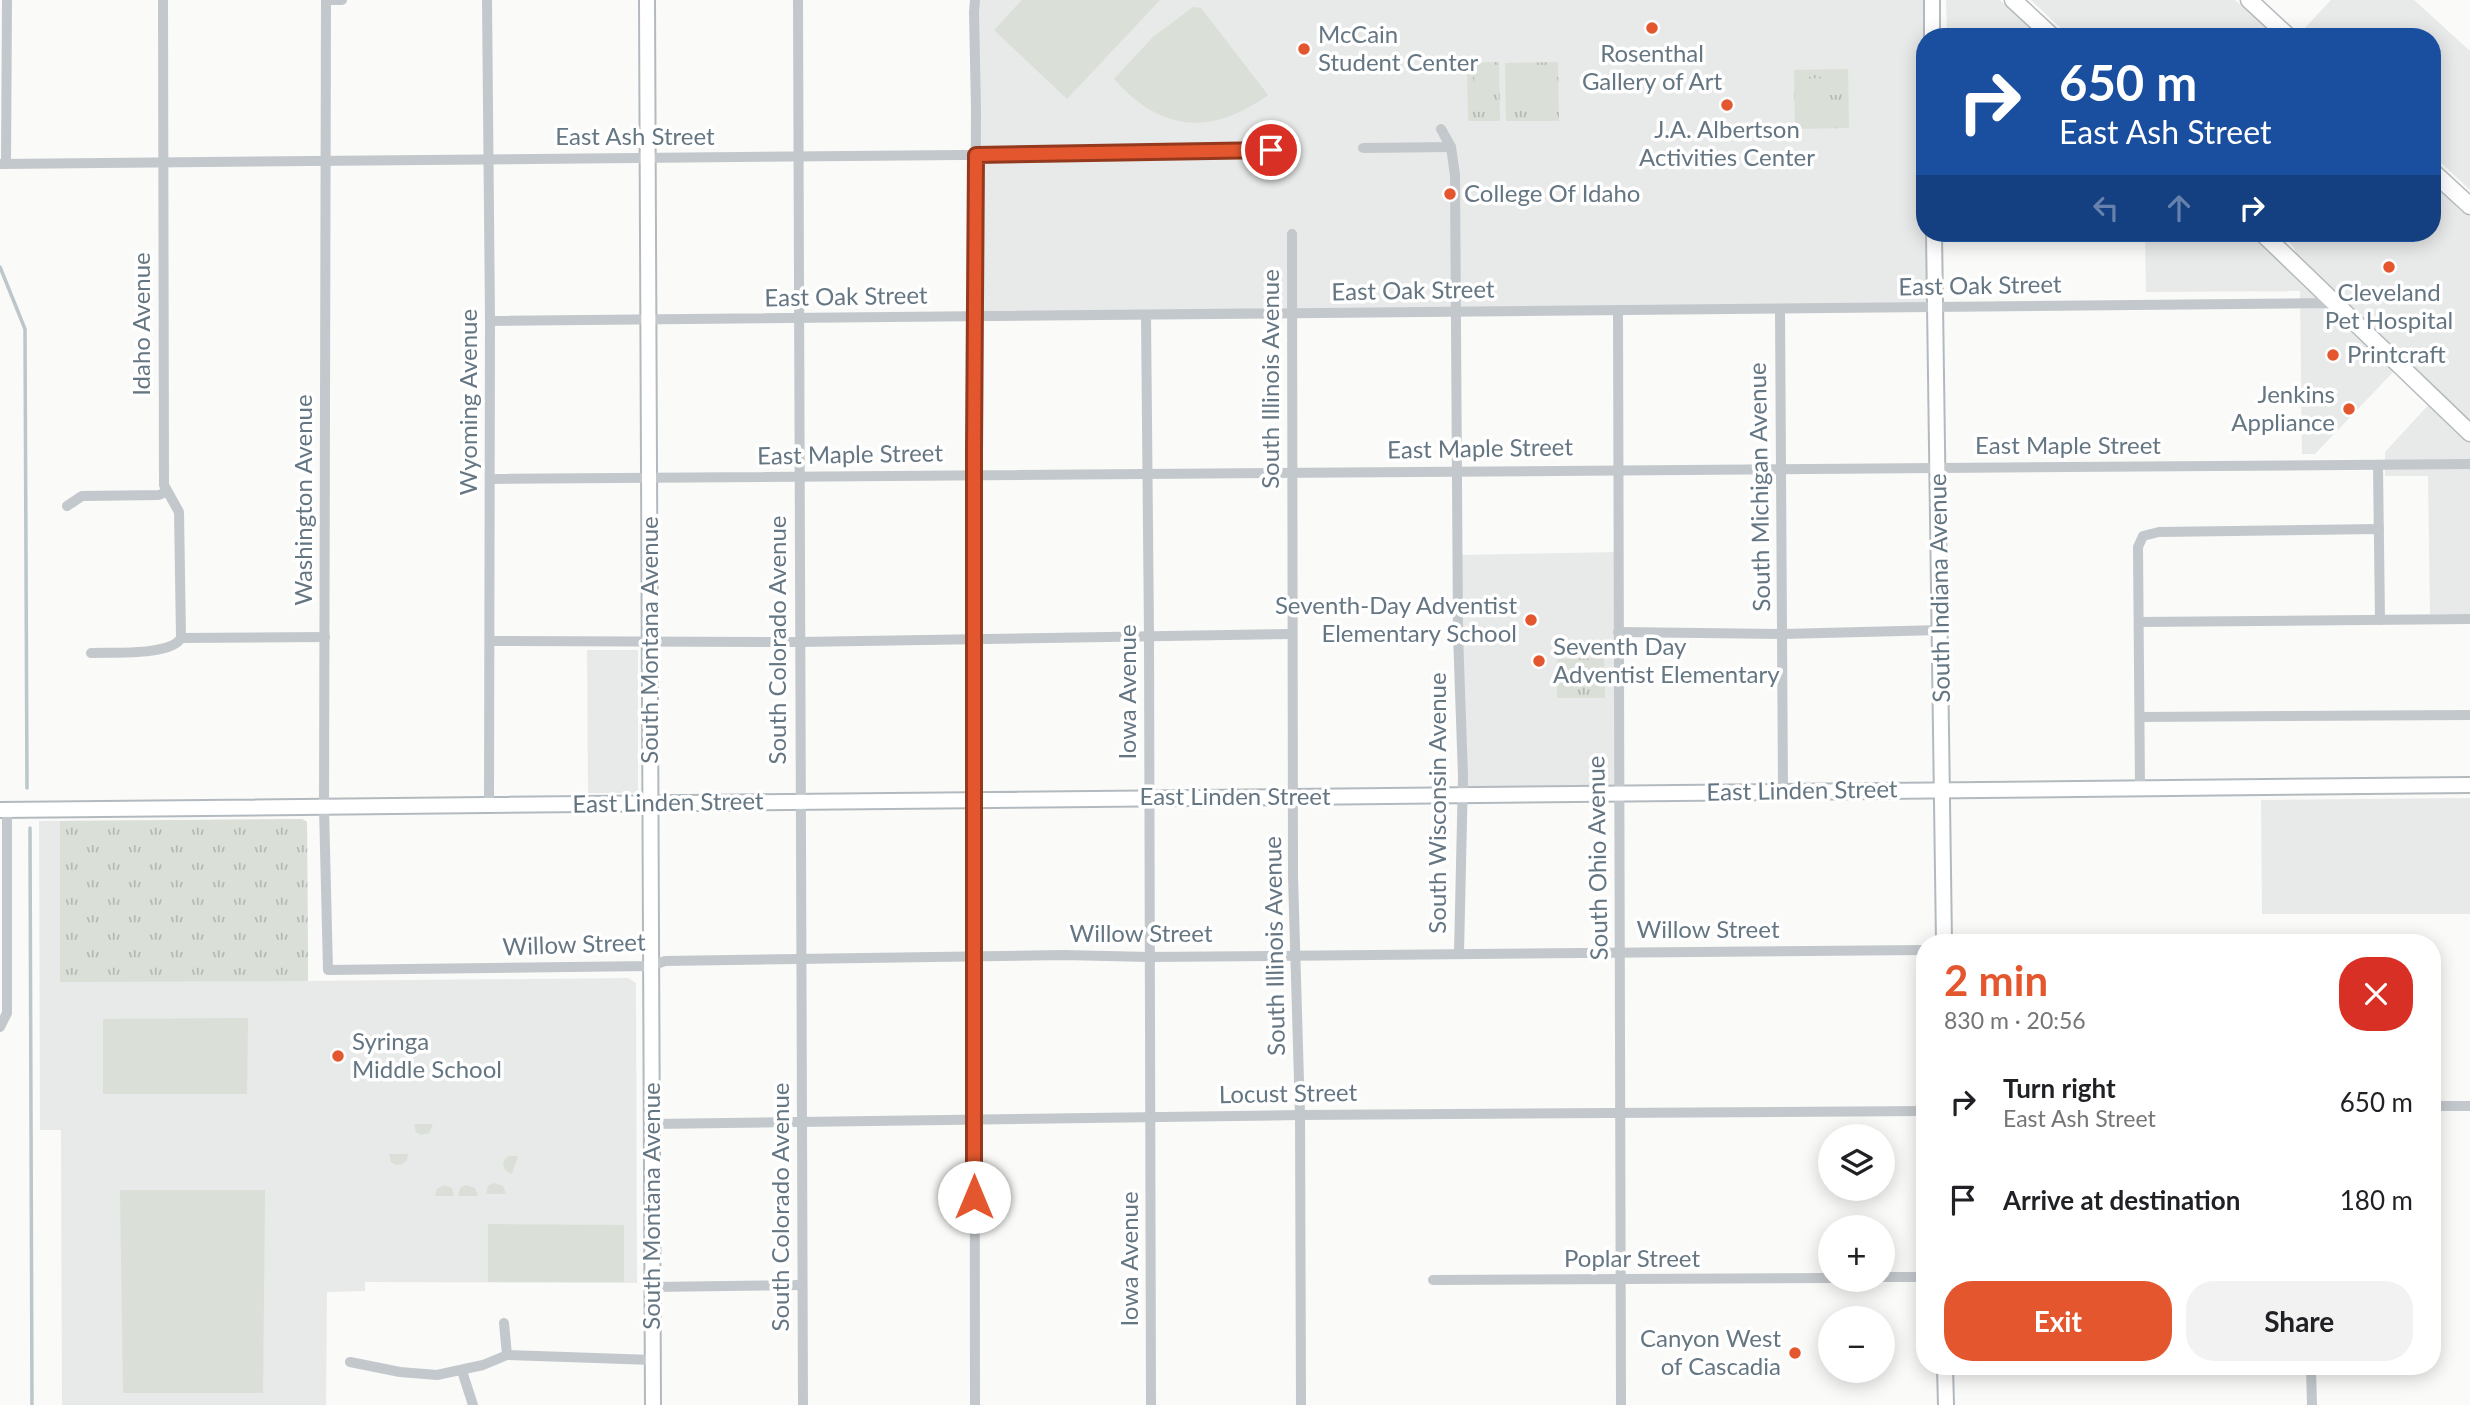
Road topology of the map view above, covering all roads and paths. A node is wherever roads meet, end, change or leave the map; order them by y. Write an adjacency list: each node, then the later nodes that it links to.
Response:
1 (7, 0): 25 (street)
2 (163, 0): 24 (street, Idaho Avenue)
3 (326, 0): 4 (street); 23 (street, Washington Avenue)
4 (342, 0)
5 (488, 0): 22 (street, Wyoming Avenue)
6 (648, 0): 21 (main road, South Montana Avenue)
7 (798, 0): 20 (street, South Colorado Avenue)
8 (975, 0): 19 (street)
9 (1932, 0): 12 (main road)
10 (2014, 0): 13 (main road)
11 (2249, 0): 14 (main road)
12 (1932, 28)
13 (2044, 28)
14 (2279, 28)
15 (1441, 130): 16 (street)
16 (1451, 147): 17 (street); 35 (street, South Wisconsin Avenue)
17 (1363, 148)
18 (1271, 150): 19 (street, East Ash Street)
19 (976, 155): 20 (street, East Ash Street); 38 (street)
20 (799, 156): 21 (street, East Ash Street); 39 (street, South Colorado Avenue)
21 (648, 158): 22 (street, East Ash Street); 40 (main road, South Montana Avenue)
22 (488, 159): 23 (street, East Ash Street); 41 (street, Wyoming Avenue)
23 (327, 160): 24 (street, East Ash Street); 66 (street, Washington Avenue)
24 (163, 163): 25 (street, East Ash Street); 55 (street, Idaho Avenue)
25 (3, 164)
26 (2441, 179): 27 (main road)
27 (2470, 206)
28 (1292, 234): 36 (street, South Illinois Avenue)
29 (1934, 242): 32 (main road, South Indiana Avenue)
30 (2272, 242): 31 (main road)
31 (2336, 303): 32 (street, East Oak Street); 42 (main road)
32 (1935, 307): 33 (street, East Oak Street); 46 (main road, South Indiana Avenue)
33 (1780, 309): 34 (street, East Oak Street); 45 (street, South Michigan Avenue)
34 (1618, 310): 35 (street, East Oak Street); 47 (street, South Ohio Avenue)
35 (1457, 312): 36 (street, East Oak Street); 48 (street, South Wisconsin Avenue)
36 (1292, 313): 37 (street, East Oak Street); 49 (street, South Illinois Avenue)
37 (1146, 315): 38 (street, East Oak Street); 50 (street, Iowa Avenue)
38 (974, 317): 39 (street, East Oak Street); 51 (street)
39 (799, 318): 40 (street, East Oak Street); 52 (street, South Colorado Avenue)
40 (649, 320): 41 (street, East Oak Street); 53 (main road, South Montana Avenue)
41 (490, 321): 54 (street, Wyoming Avenue)
42 (2470, 433)
43 (2470, 464): 44 (street, East Maple Street)
44 (2378, 466): 46 (street, East Maple Street); 57 (street)
45 (1780, 468): 46 (street, East Maple Street); 47 (street, East Maple Street); 64 (street, South Michigan Avenue)
46 (1939, 468): 61 (main road, South Indiana Avenue)
47 (1618, 469): 48 (street, East Maple Street); 62 (street, South Ohio Avenue)
48 (1458, 471): 49 (street, East Maple Street); 80 (street, South Wisconsin Avenue)
49 (1292, 472): 50 (street, East Maple Street); 63 (street, South Illinois Avenue)
50 (1149, 473): 51 (street, East Maple Street); 65 (street, Iowa Avenue)
51 (974, 475): 52 (street, East Maple Street); 67 (street)
52 (799, 476): 53 (street, East Maple Street); 71 (street, South Colorado Avenue)
53 (649, 478): 54 (street, East Maple Street); 70 (main road, South Montana Avenue)
54 (490, 479): 69 (street, Wyoming Avenue)
55 (166, 492): 56 (street); 68 (street, Idaho Avenue)
56 (67, 506)
57 (2379, 529): 59 (street); 60 (street)
58 (2470, 619): 59 (street)
59 (2380, 620): 60 (street)
60 (2139, 622): 74 (street)
61 (1941, 630): 64 (street); 77 (main road, South Indiana Avenue)
62 (1618, 632): 64 (street); 79 (street, South Ohio Avenue)
63 (1292, 634): 65 (street); 81 (street, South Illinois Avenue)
64 (1783, 634): 78 (street, South Michigan Avenue)
65 (1149, 635): 67 (street); 82 (street, Iowa Avenue)
66 (324, 637): 68 (street); 87 (street, Washington Avenue)
67 (974, 638): 71 (street); 83 (street)
68 (180, 641): 72 (street)
69 (490, 641): 70 (street); 86 (street, Wyoming Avenue)
70 (650, 642): 71 (street); 85 (main road, South Montana Avenue)
71 (799, 642): 84 (street, South Colorado Avenue)
72 (91, 653)
73 (2470, 715): 74 (street)
74 (2140, 718): 76 (street)
75 (2470, 785): 76 (main road, East Linden Street)
76 (2140, 788): 77 (main road, East Linden Street)
77 (1942, 789): 78 (main road, East Linden Street); 89 (main road, South Indiana Avenue)
78 (1783, 791): 79 (main road, East Linden Street)
79 (1618, 793): 80 (main road, East Linden Street); 91 (street, South Ohio Avenue)
80 (1462, 795): 81 (main road, East Linden Street); 92 (street, South Wisconsin Avenue)
81 (1294, 796): 82 (main road, East Linden Street); 93 (street, South Illinois Avenue)
82 (1150, 797): 83 (main road, East Linden Street); 95 (street, Iowa Avenue)
83 (974, 799): 84 (main road, East Linden Street); 94 (street)
84 (800, 802): 85 (main road, East Linden Street); 96 (street, South Colorado Avenue)
85 (650, 803): 86 (main road, East Linden Street); 97 (main road, South Montana Avenue)
86 (489, 804): 87 (main road, East Linden Street)
87 (324, 808): 88 (main road, East Linden Street); 98 (street, Washington Avenue)
88 (3, 810): 99 (street)
89 (1944, 934)
90 (1916, 950): 91 (street, Willow Street)
91 (1620, 951): 92 (street, Willow Street); 103 (street, South Ohio Avenue)
92 (1459, 953): 93 (street, Willow Street)
93 (1295, 955): 95 (street, Willow Street); 104 (street, South Illinois Avenue)
94 (974, 957): 95 (street, Willow Street); 96 (street, Willow Street); 106 (street)
95 (1149, 957): 105 (street, Iowa Avenue)
96 (800, 959): 97 (street, Willow Street); 107 (street, South Colorado Avenue)
97 (651, 966): 98 (street, Willow Street); 108 (main road, South Montana Avenue)
98 (358, 970)
99 (0, 1027)
100 (2441, 1106): 101 (street)
101 (2470, 1106)
102 (1916, 1111): 103 (street, Locust Street)
103 (1621, 1114): 104 (street, Locust Street); 113 (street, South Ohio Avenue)
104 (1300, 1115): 105 (street, Locust Street); 128 (street, South Illinois Avenue)
105 (1150, 1117): 106 (street, Locust Street); 127 (street, Iowa Avenue)
106 (974, 1119): 107 (street, Locust Street); 126 (street)
107 (801, 1122): 108 (street, Locust Street); 114 (street, South Colorado Avenue)
108 (652, 1124): 115 (main road, South Montana Avenue)
109 (1895, 1277): 110 (street)
110 (1916, 1277)
111 (1818, 1278): 113 (street, Poplar Street)
112 (1433, 1280): 113 (street, Poplar Street)
113 (1621, 1280): 129 (street, South Ohio Avenue)
114 (802, 1285): 115 (street); 125 (street, South Colorado Avenue)
115 (652, 1287): 118 (main road, South Montana Avenue)
116 (504, 1324): 117 (street)
117 (507, 1355): 118 (street); 120 (street)
118 (653, 1360): 124 (main road, South Montana Avenue)
119 (350, 1362): 120 (street)
120 (462, 1371): 123 (street)
121 (1945, 1375): 130 (main road)
122 (2311, 1375): 131 (street)
123 (473, 1405)
124 (653, 1405)
125 (803, 1405)
126 (975, 1405)
127 (1151, 1405)
128 (1301, 1405)
129 (1621, 1405)
130 (1946, 1405)
131 (2312, 1405)

